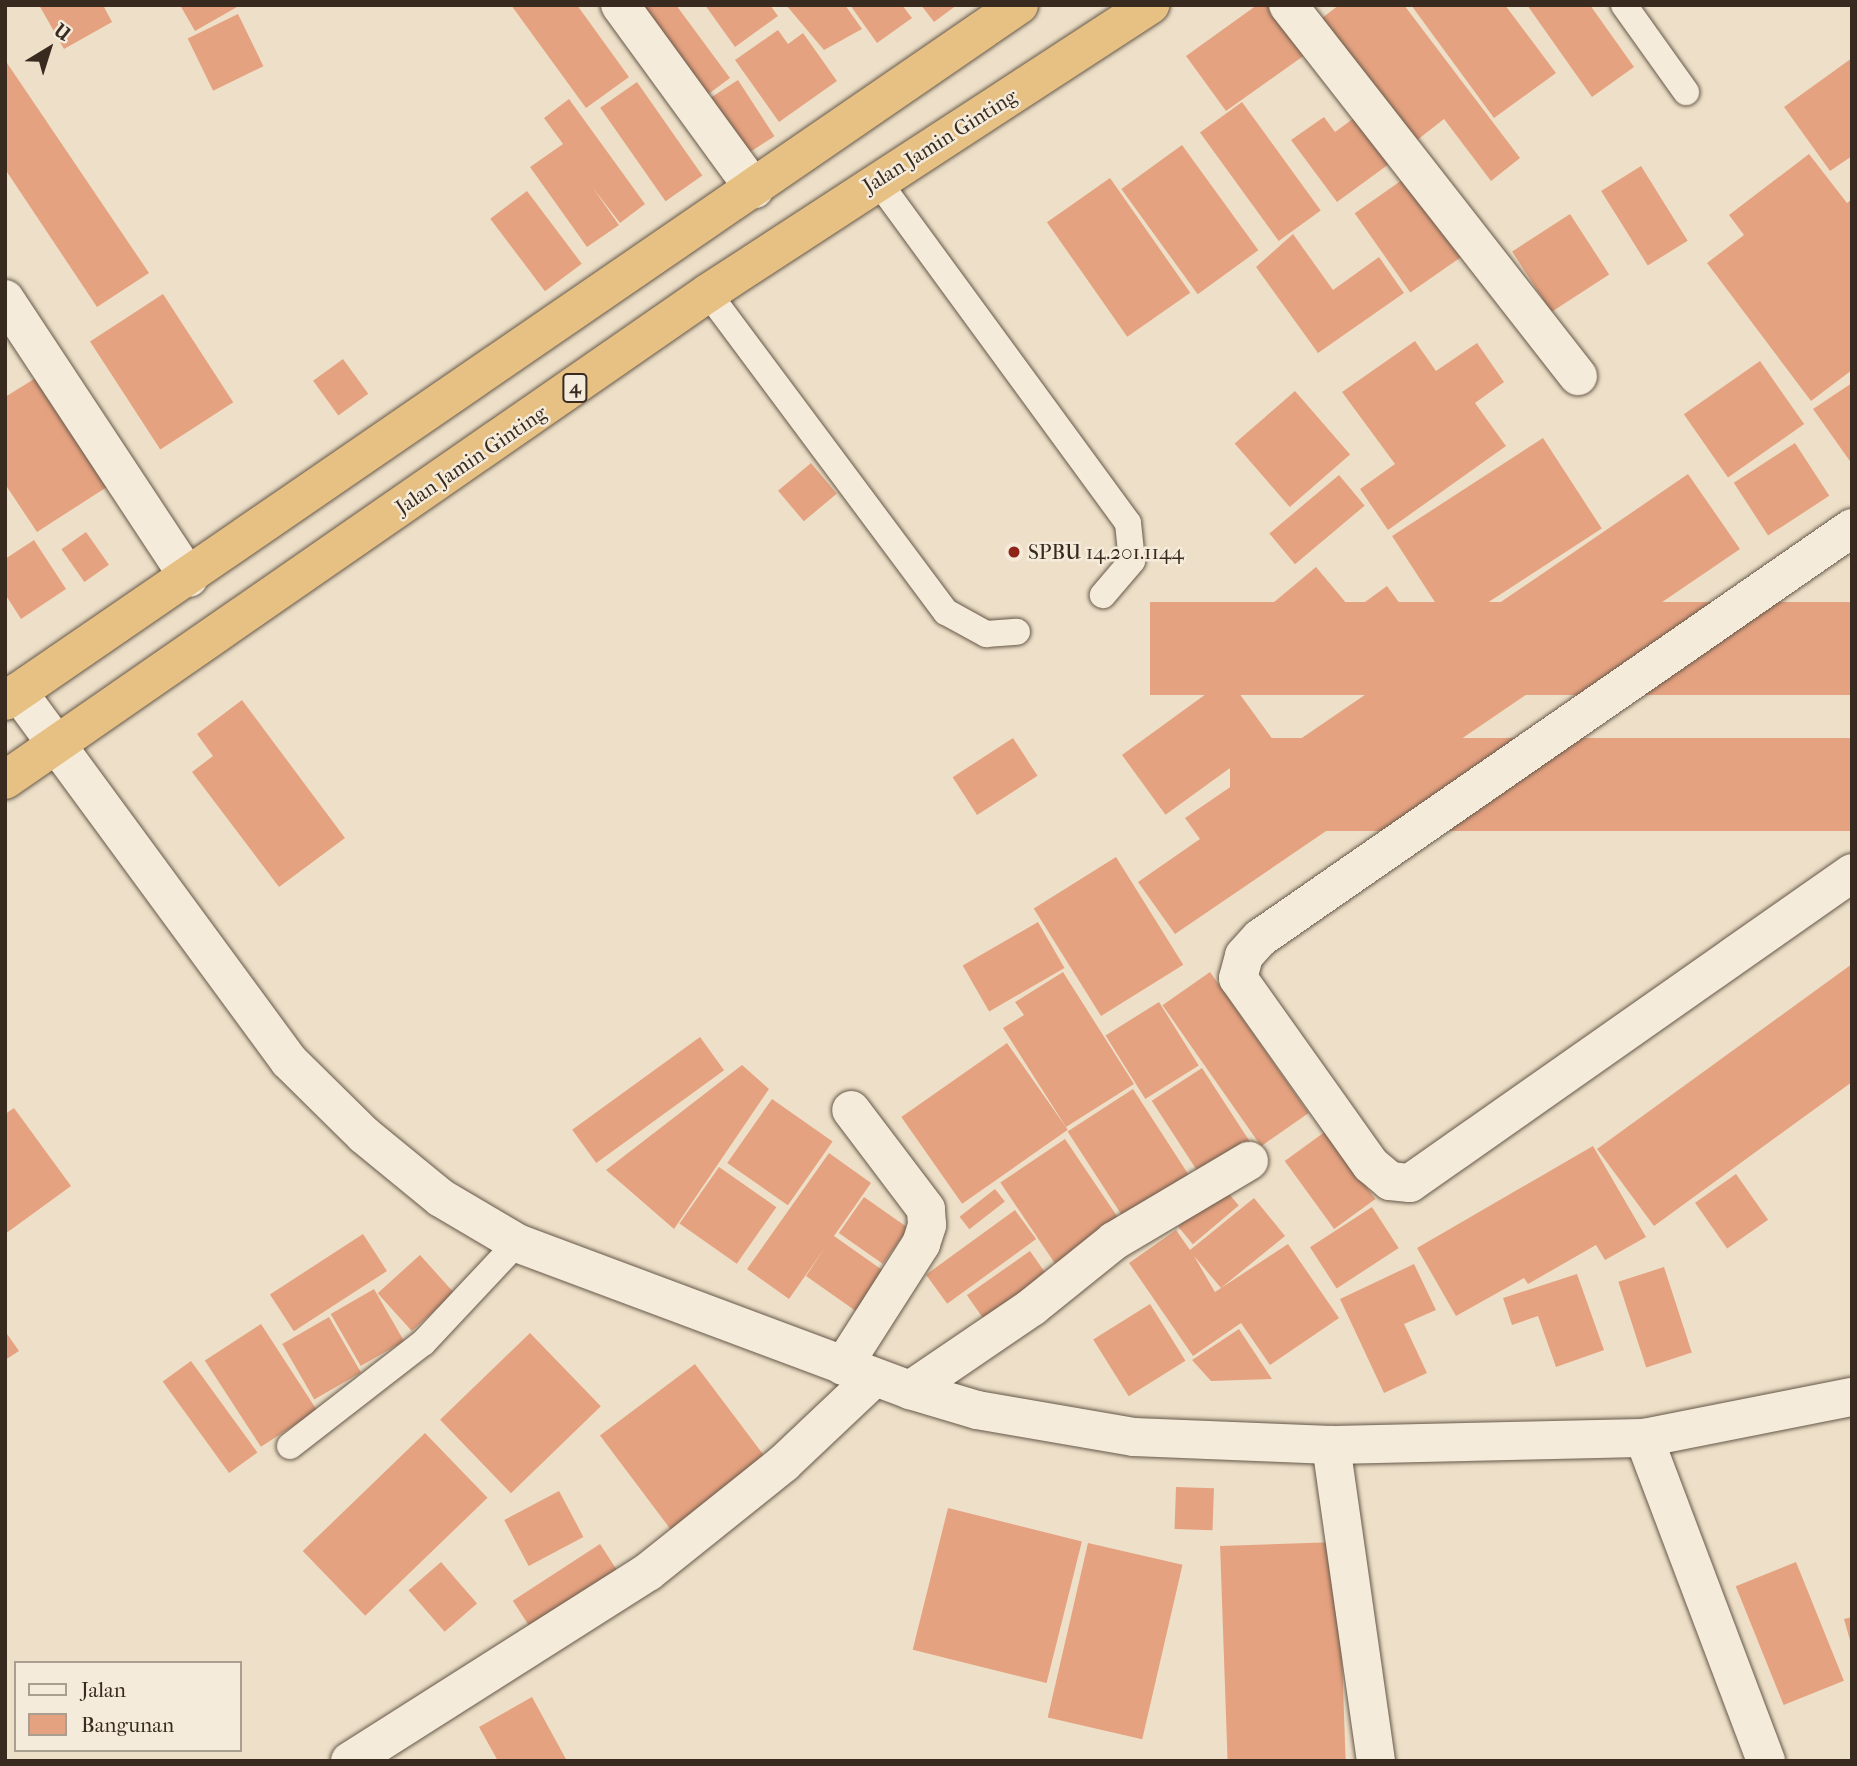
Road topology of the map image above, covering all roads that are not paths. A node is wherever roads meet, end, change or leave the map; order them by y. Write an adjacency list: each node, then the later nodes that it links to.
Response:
1 (620, 5): 8 (street)
2 (1019, 5): 8 (highway)
3 (1150, 5): 7 (highway, Jalan Jamin Ginting / 4)
4 (1287, 5): 11 (street)
5 (1624, 5): 6 (lane)
6 (1686, 92)
7 (877, 180): 9 (highway, Jalan Jamin Ginting / 4); 14 (lane)
8 (754, 189): 13 (highway)
9 (708, 293): 15 (lane); 17 (highway, Jalan Jamin Ginting / 4)
10 (5, 299): 13 (street)
11 (1578, 376)
12 (1852, 528): 19 (street)
13 (189, 578): 16 (highway)
14 (1103, 595)
15 (1017, 632)
16 (12, 696): 17 (street)
17 (57, 746): 18 (highway, Jalan Jamin Ginting / 4); 22 (street)
18 (5, 780)
19 (1852, 873)
20 (851, 1110): 23 (street)
21 (1249, 1161): 24 (street)
22 (517, 1244): 23 (street); 28 (lane)
23 (859, 1372): 24 (street); 29 (street)
24 (910, 1390): 27 (street)
25 (1852, 1397): 26 (street)
26 (1644, 1438): 27 (street); 31 (street)
27 (1331, 1445): 30 (street)
28 (290, 1446)
29 (350, 1761)
30 (1376, 1761)
31 (1766, 1761)

